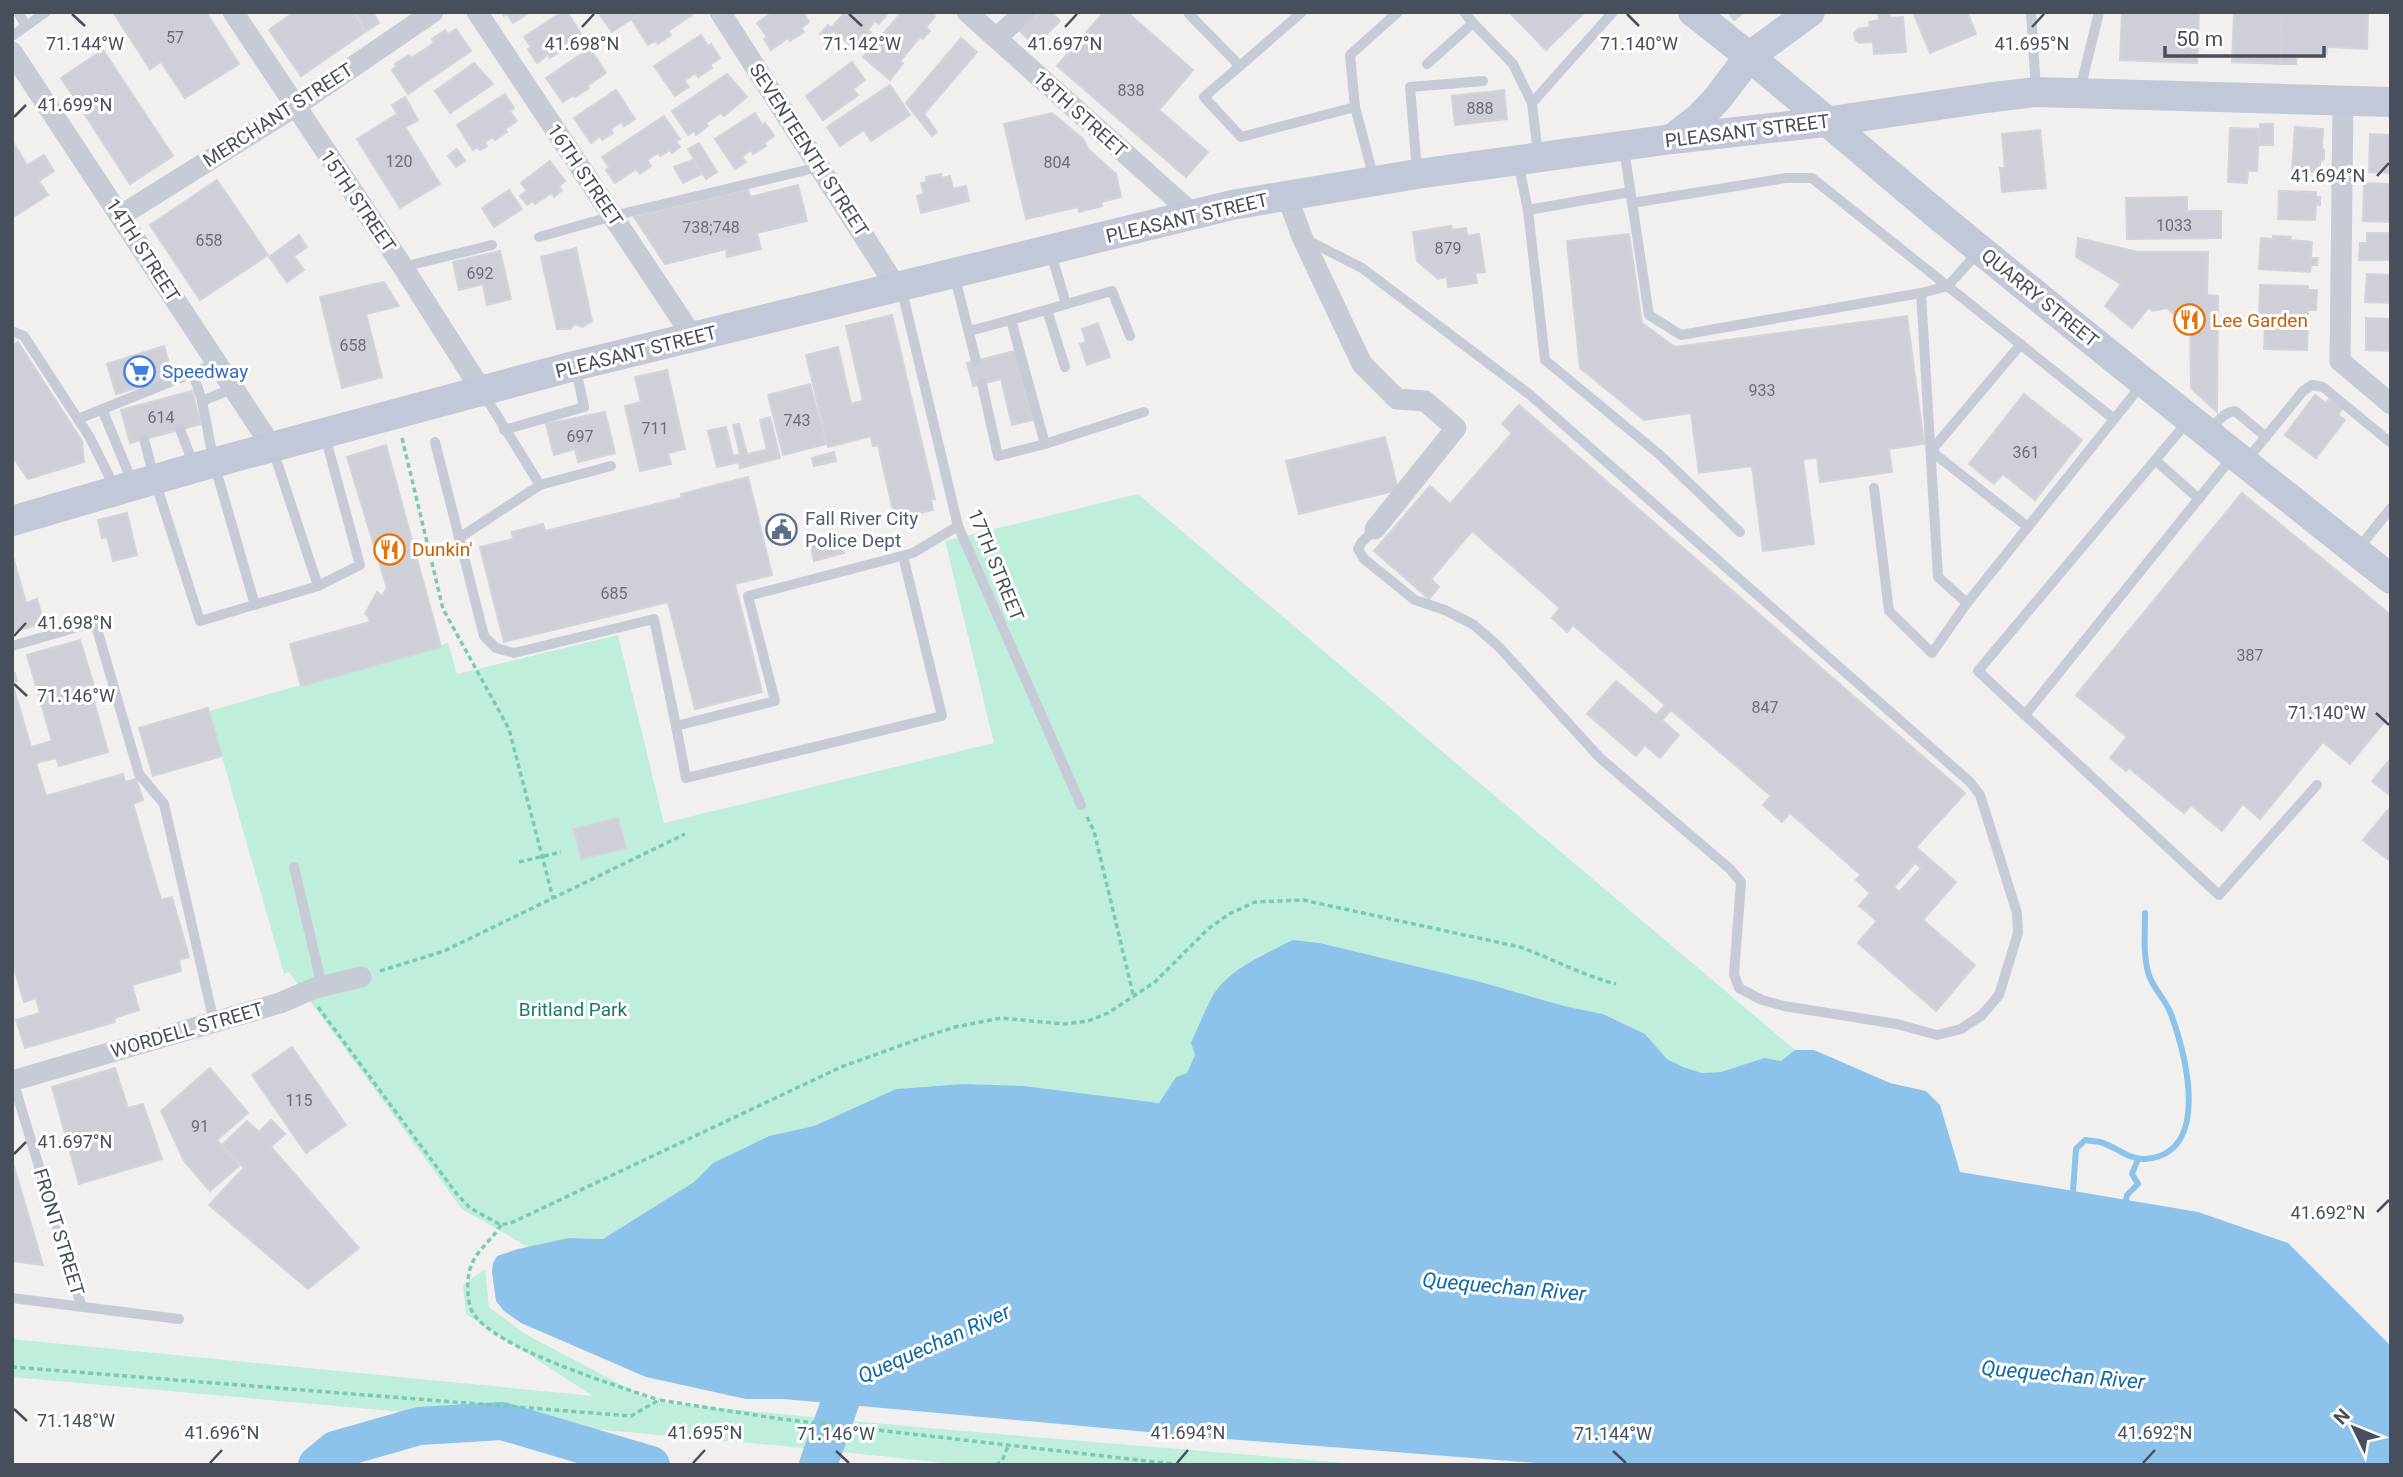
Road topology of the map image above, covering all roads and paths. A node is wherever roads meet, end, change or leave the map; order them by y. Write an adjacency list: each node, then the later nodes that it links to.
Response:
1 (18, 12): 19 (lane)
2 (46, 12): 19 (lane)
3 (233, 12): 32 (street, 15TH STREET)
4 (433, 12): 32 (street, MERCHANT STREET)
5 (477, 12): 46 (street, 16TH STREET)
6 (720, 12): 38 (street, SEVENTEENTH STREET)
7 (967, 12): 21 (street, 18TH STREET)
8 (1025, 12): 21 (street)
9 (1302, 12): 25 (lane)
10 (1398, 12): 33 (lane)
11 (1464, 12): 18 (lane)
12 (1613, 12): 31 (lane)
13 (1693, 12): 23 (main road, QUARRY STREET)
14 (1810, 12): 23 (main road)
15 (2031, 12): 27 (lane)
16 (2099, 12): 28 (lane)
17 (1189, 14): 25 (lane)
18 (1473, 23): 24 (lane); 31 (lane)
19 (26, 26): 20 (lane)
20 (12, 36)
21 (996, 38): 44 (street, 18TH STREET)
22 (12, 52): 45 (street, 14TH STREET)
23 (1749, 56): 34 (main road, QUARRY STREET); 35 (main road)
24 (1427, 64)
25 (1240, 66): 33 (lane)
26 (1483, 81): 39 (lane)
27 (2036, 92): 28 (main road, PLEASANT STREET); 34 (main road, PLEASANT STREET)
28 (2079, 92): 29 (main road, PLEASANT STREET)
29 (2343, 101): 30 (main road, PLEASANT STREET); 77 (street)
30 (2391, 102)
31 (1532, 103): 37 (lane)
32 (294, 107): 45 (street, MERCHANT STREET); 52 (street, 15TH STREET)
33 (1355, 107): 40 (lane)
34 (1825, 122): 35 (main road, PLEASANT STREET); 51 (main road, QUARRY STREET)
35 (1672, 139): 36 (main road, PLEASANT STREET)
36 (1623, 146): 37 (main road, PLEASANT STREET); 42 (lane)
37 (1528, 159): 39 (main road, PLEASANT STREET); 43 (lane)
38 (819, 167): 46 (lane); 55 (street, SEVENTEENTH STREET)
39 (1417, 174): 40 (main road, PLEASANT STREET)
40 (1375, 181): 41 (main road, PLEASANT STREET)
41 (1287, 196): 44 (main road, PLEASANT STREET); 48 (street)
42 (1631, 197): 43 (lane); 54 (lane); 56 (lane)
43 (1528, 210): 107 (lane)
44 (1194, 215): 50 (main road, PLEASANT STREET)
45 (120, 216): 66 (street, 14TH STREET)
46 (613, 216): 47 (lane); 63 (street, 16TH STREET)
47 (539, 237)
48 (1302, 237): 106 (street); 106 (lane)
49 (492, 245): 52 (lane)
50 (1050, 250): 53 (main road, PLEASANT STREET); 57 (lane)
51 (1980, 250): 54 (lane); 70 (main road, QUARRY STREET)
52 (403, 267): 74 (street, 15TH STREET)
53 (954, 274): 55 (main road, PLEASANT STREET); 61 (lane)
54 (1948, 286): 56 (lane); 64 (lane)
55 (899, 287): 63 (main road, PLEASANT STREET); 104 (lane, 17TH STREET)
56 (1922, 293): 93 (lane)
57 (1066, 304): 58 (lane); 62 (lane)
58 (1047, 310): 59 (lane); 68 (lane)
59 (1011, 320): 61 (lane); 91 (lane)
60 (12, 331): 81 (lane)
61 (969, 331): 65 (lane)
62 (1130, 336)
63 (693, 337): 67 (main road, PLEASANT STREET)
64 (2021, 344): 82 (lane); 93 (lane)
65 (976, 361)
66 (217, 362): 69 (lane); 73 (street, 14TH STREET)
67 (576, 366): 74 (main road, PLEASANT STREET); 85 (lane)
68 (1065, 367)
69 (193, 373): 71 (lane); 76 (lane)
70 (2144, 382): 82 (lane); 83 (main road, QUARRY STREET)
71 (163, 384): 75 (lane); 78 (lane)
72 (982, 384): 91 (lane)
73 (234, 388): 76 (lane); 92 (street, 14TH STREET)
74 (482, 391): 80 (main road, PLEASANT STREET); 85 (lane)
75 (168, 397)
76 (202, 401): 96 (lane)
77 (2391, 404)
78 (102, 409): 81 (lane); 99 (lane)
79 (1144, 412): 91 (lane)
80 (396, 414): 86 (main road, PLEASANT STREET); 122 (path)
81 (78, 419): 99 (lane)
82 (2114, 419): 105 (lane)
83 (2199, 426): 87 (lane); 94 (main road, QUARRY STREET); 95 (lane)
84 (180, 429): 96 (lane)
85 (504, 429): 98 (lane)
86 (324, 433): 92 (main road, PLEASANT STREET); 112 (lane)
87 (2266, 437): 90 (lane); 94 (lane)
88 (144, 439): 99 (lane)
89 (435, 443): 108 (lane)
90 (2391, 443)
91 (1045, 444)
92 (272, 447): 96 (main road, PLEASANT STREET); 112 (lane)
93 (1931, 451): 105 (lane); 113 (lane)
94 (2240, 459): 101 (lane); 109 (main road, QUARRY STREET)
95 (2155, 460): 101 (lane); 116 (lane)
96 (204, 466): 99 (main road, PLEASANT STREET); 114 (lane)
97 (611, 466): 98 (lane)
98 (540, 485): 108 (lane)
99 (135, 486): 103 (main road, PLEASANT STREET); 114 (lane)
100 (1874, 488): 113 (lane)
101 (2199, 499): 116 (lane)
102 (2391, 508): 109 (lane)
103 (12, 521)
104 (958, 526): 110 (lane); 119 (lane, 17TH STREET)
105 (2028, 527): 113 (lane)
106 (1375, 529)
107 (1740, 532)
108 (459, 538): 117 (lane)
109 (2356, 551): 111 (main road, QUARRY STREET)
110 (902, 556): 117 (lane); 117 (lane)
111 (2391, 579)
112 (318, 586): 114 (lane)
113 (1967, 603)
114 (255, 605)
115 (12, 646): 130 (lane)
116 (2025, 715): 118 (lane)
117 (677, 726)
118 (2317, 785)
119 (1081, 805): 129 (path)
120 (685, 834): 125 (path)
121 (561, 852): 122 (path)
122 (543, 856): 123 (path); 125 (path)
123 (519, 862)
124 (294, 867): 128 (lane)
125 (553, 898): 126 (path)
126 (361, 977): 128 (street, WORDELL STREET)
127 (1616, 984): 129 (path)
128 (314, 989): 130 (street, WORDELL STREET); 132 (path)
129 (1134, 998): 132 (path)
130 (214, 1022): 131 (street, WORDELL STREET)
131 (12, 1081): 134 (lane, FRONT STREET)
132 (501, 1225): 137 (path)
133 (12, 1298): 134 (lane)
134 (81, 1305): 135 (lane)
135 (179, 1319)
136 (12, 1367): 137 (path)
137 (659, 1400): 138 (path)
138 (1008, 1446): 139 (path); 140 (path)
139 (996, 1465)
140 (1182, 1465)

